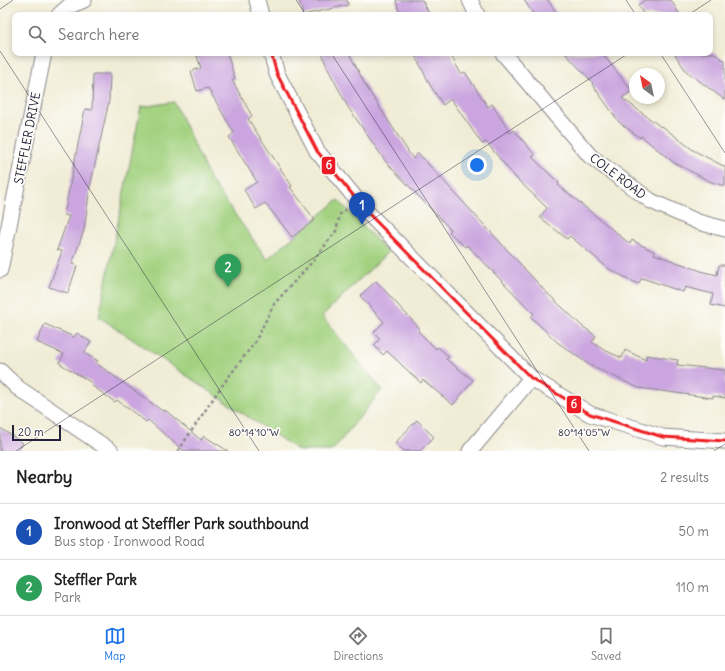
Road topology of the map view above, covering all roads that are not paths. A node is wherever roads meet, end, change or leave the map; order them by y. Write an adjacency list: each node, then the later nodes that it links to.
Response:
1 (84, 0): 4 (street)
2 (256, 0): 5 (street)
3 (470, 0): 6 (street)
4 (62, 12)
5 (260, 12)
6 (476, 12)
7 (43, 56): 11 (street, STEFFLER DRIVE)
8 (272, 56): 13 (street)
9 (506, 56): 10 (street, COLE ROAD)
10 (725, 229)
11 (0, 270)
12 (0, 371): 15 (street)
13 (531, 378): 14 (street); 16 (street)
14 (725, 441)
15 (111, 451)
16 (470, 451)

